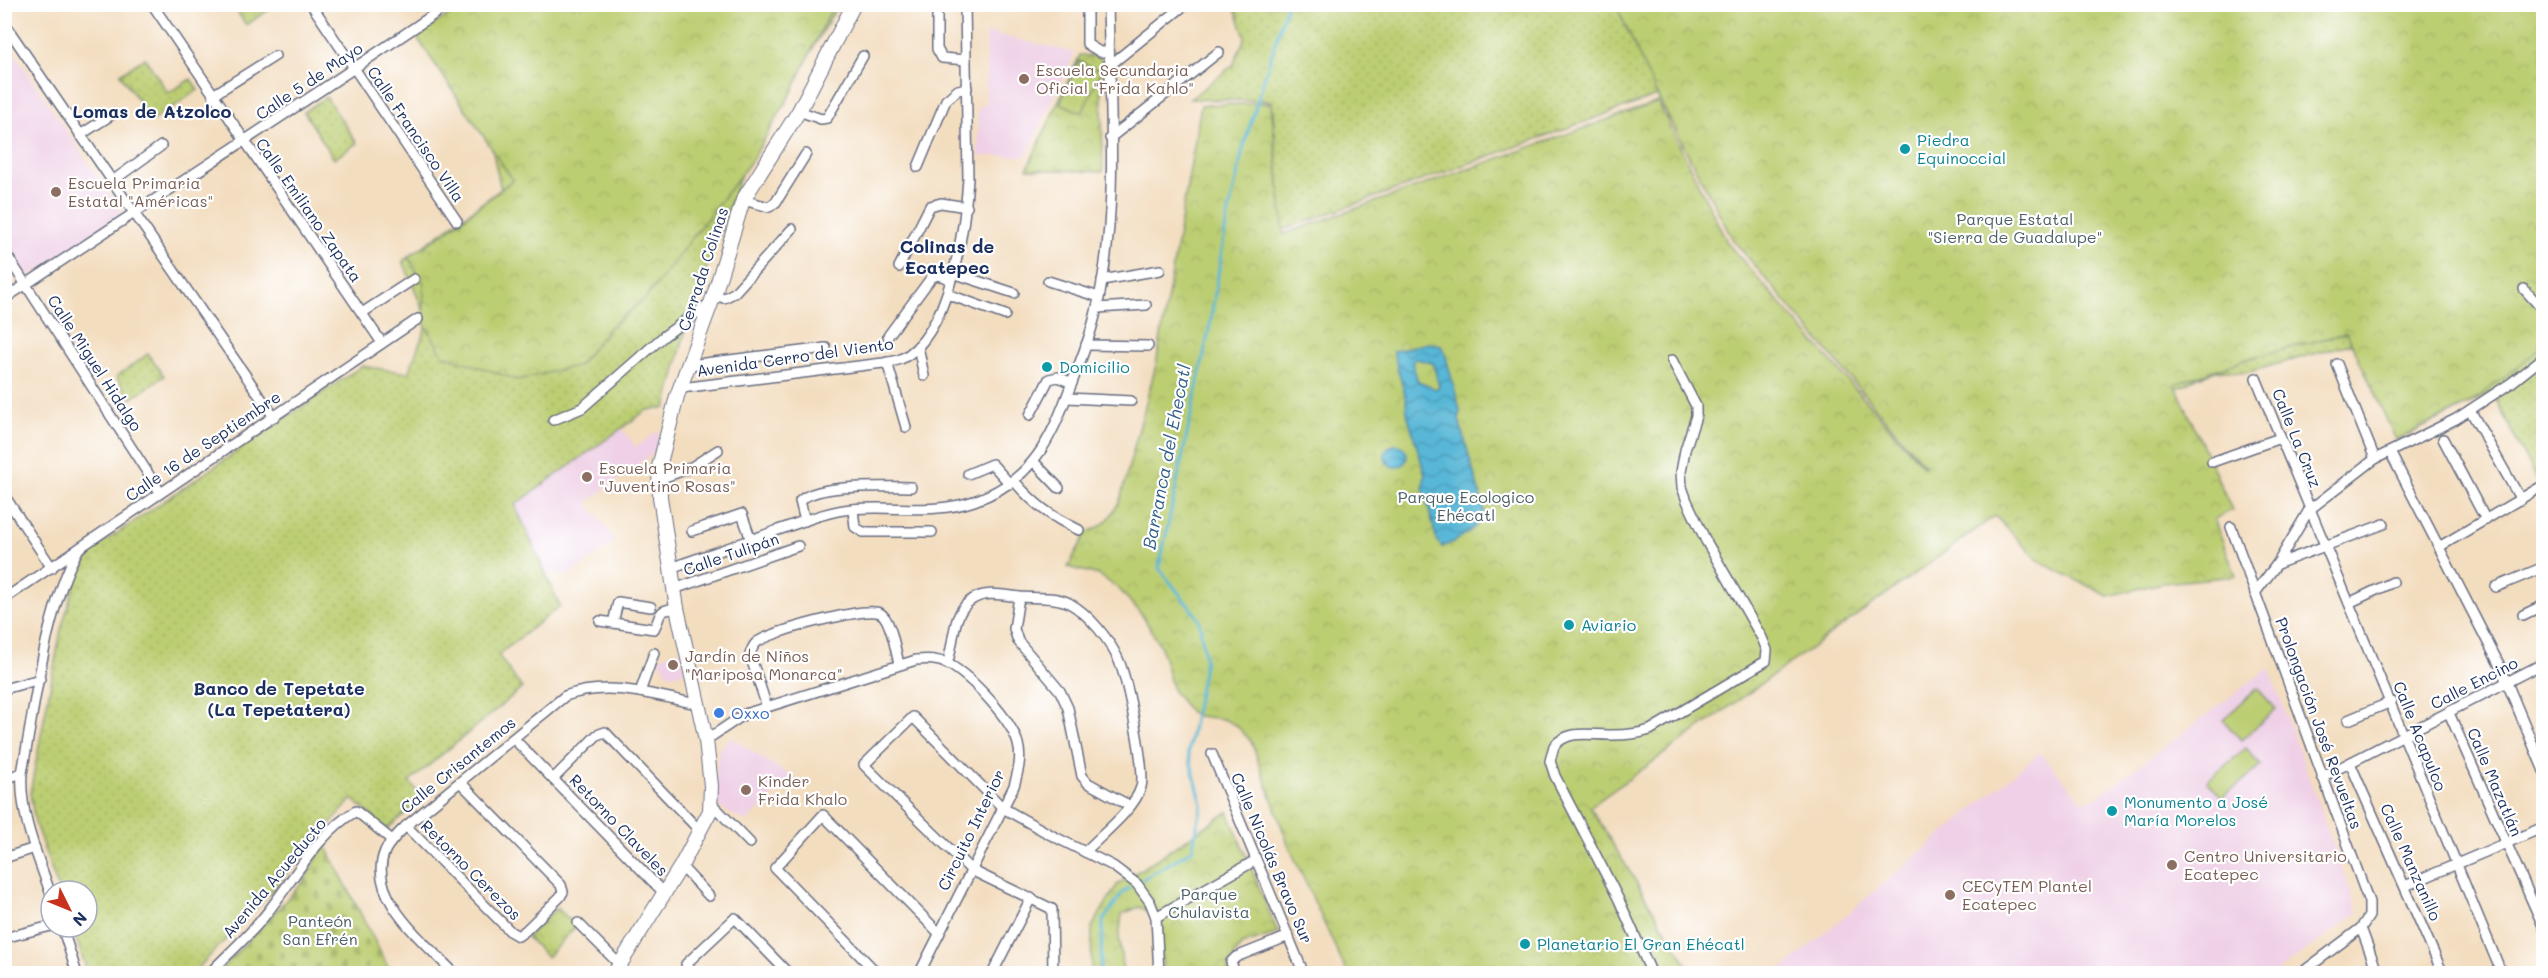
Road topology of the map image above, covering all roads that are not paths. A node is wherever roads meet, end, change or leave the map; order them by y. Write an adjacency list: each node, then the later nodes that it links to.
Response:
1 (152, 4): 19 (street, Calle Emiliano Zapata)
2 (311, 4): 17 (street, Calle Francisco Villa)
3 (449, 4): 17 (street, Calle 5 de Mayo)
4 (855, 4): 20 (main road, Cerrada Colinas)
5 (936, 4): 15 (street)
6 (964, 4): 15 (street, Avenida Cerro del Viento)
7 (1087, 4): 11 (street)
8 (1108, 4): 11 (street)
9 (1186, 4): 16 (street)
10 (4, 23): 22 (street)
11 (1109, 51): 16 (street)
12 (1220, 52): 23 (street)
13 (275, 56): 19 (street)
14 (863, 56): 20 (street)
15 (966, 60): 18 (street, Avenida Cerro del Viento)
16 (1109, 66): 23 (street)
17 (354, 69): 24 (street, Calle 5 de Mayo); 32 (street, Calle Francisco Villa)
18 (967, 88): 27 (street); 30 (street, Avenida Cerro del Viento)
19 (213, 95): 24 (street, Calle Emiliano Zapata)
20 (799, 111): 29 (main road, Cerrada Colinas)
21 (114, 114): 22 (street)
22 (80, 135): 28 (street)
23 (1110, 138): 39 (street)
24 (244, 142): 31 (street, Calle 5 de Mayo); 51 (street, Calle Emiliano Zapata)
25 (161, 146): 28 (street)
26 (806, 154): 29 (street)
27 (918, 167)
28 (111, 182): 31 (street)
29 (743, 200): 46 (main road, Cerrada Colinas)
30 (967, 207): 35 (street); 37 (street, Avenida Cerro del Viento)
31 (132, 213): 41 (street, Calle 5 de Mayo); 73 (street)
32 (457, 221)
33 (792, 229): 46 (street)
34 (4, 250): 41 (street, Calle Miguel Hidalgo)
35 (899, 267)
36 (1160, 270): 39 (street)
37 (952, 276): 43 (street); 44 (street, Avenida Cerro del Viento); 54 (street)
38 (414, 279): 51 (street)
39 (1102, 280): 45 (street)
40 (1048, 281): 45 (street)
41 (27, 284): 47 (street, Calle 5 de Mayo); 89 (street, Calle Miguel Hidalgo)
42 (2524, 289): 50 (street)
43 (1014, 293)
44 (947, 294): 52 (street); 56 (street, Avenida Cerro del Viento)
45 (1099, 297): 49 (street)
46 (713, 298): 64 (main road, Cerrada Colinas); 74 (street)
47 (4, 299)
48 (1146, 305): 49 (street)
49 (1096, 308): 57 (street)
50 (2544, 311)
51 (362, 313): 55 (street, Calle Emiliano Zapata)
52 (1005, 315)
53 (418, 319): 55 (street, Calle 16 de Septiembre)
54 (888, 336)
55 (382, 343): 73 (street, Calle 16 de Septiembre)
56 (918, 345): 62 (street, Avenida Cerro del Viento); 65 (street)
57 (1086, 345): 58 (street); 67 (street)
58 (1148, 346)
59 (826, 348): 64 (street)
60 (2544, 357): 71 (street)
61 (1672, 360): 190 (street)
62 (887, 362): 68 (street, Avenida Cerro del Viento); 75 (street)
63 (2337, 364): 80 (street)
64 (689, 365): 68 (main road, Cerrada Colinas)
65 (924, 376)
66 (2256, 378): 76 (street, Calle La Cruz)
67 (1072, 383): 69 (street); 72 (street)
68 (681, 388): 84 (main road, Cerrada Colinas)
69 (1067, 398): 70 (street); 81 (street)
70 (1131, 400)
71 (2470, 410): 79 (street); 91 (street)
72 (1030, 415)
73 (274, 417): 89 (street, Calle 16 de Septiembre)
74 (553, 420)
75 (906, 428)
76 (2280, 438): 82 (street); 93 (street, Calle La Cruz)
77 (2443, 439): 94 (street)
78 (718, 450): 84 (street)
79 (2390, 452): 80 (street); 105 (street)
80 (2375, 459): 93 (street)
81 (1034, 462): 85 (street); 88 (street)
82 (2212, 462)
83 (968, 474): 85 (street)
84 (659, 479): 109 (main road, Cerrada Colinas)
85 (1012, 483): 92 (street); 98 (street)
86 (2544, 485): 91 (street)
87 (911, 487): 95 (street)
88 (1059, 488)
89 (160, 492): 104 (street, Calle 16 de Septiembre)
90 (4, 495): 107 (street)
91 (2521, 500): 94 (street)
92 (854, 509): 95 (street); 100 (street)
93 (2309, 510): 102 (street, Calle Acapulco); 106 (street)
94 (2486, 520): 105 (street)
95 (805, 521): 101 (street)
96 (2384, 524): 102 (street)
97 (2231, 527): 113 (street, Prolongación José Revueltas)
98 (1079, 530)
99 (692, 531): 101 (street)
100 (932, 532)
101 (751, 540): 109 (street)
102 (2325, 545): 106 (street); 116 (street, Calle Acapulco)
103 (798, 546): 112 (street, Calle Tulipán)
104 (80, 547): 107 (street, Calle 16 de Septiembre); 127 (street)
105 (2439, 547): 128 (street)
106 (2277, 564): 113 (street)
107 (52, 567): 115 (street, Calle 16 de Septiembre)
108 (2544, 567): 111 (street)
109 (671, 568): 112 (main road, Cerrada Colinas)
110 (2393, 582): 116 (street)
111 (2496, 587)
112 (674, 589): 119 (main road, Cerrada Colinas)
113 (2255, 593): 143 (street, Prolongación José Revueltas)
114 (1019, 597): 126 (street); 148 (street); 148 (street)
115 (4, 599)
116 (2349, 603): 131 (street, Calle Acapulco)
117 (2544, 605): 120 (street)
118 (651, 607): 122 (street)
119 (677, 608): 122 (street); 132 (main road, Cerrada Colinas)
120 (2523, 615)
121 (600, 621): 122 (street)
122 (613, 623)
123 (654, 653): 130 (street)
124 (2544, 663): 128 (street, Calle Encino)
125 (899, 664): 126 (street); 133 (street); 133 (street)
126 (947, 664): 149 (street, Circuito Interior)
127 (40, 679): 129 (street); 142 (street)
128 (2507, 683): 134 (street, Calle Encino); 141 (street)
129 (4, 689)
130 (640, 692): 132 (street, Calle Crisantemos); 137 (street, Calle Crisantemos)
131 (2391, 702): 135 (street); 136 (street, Calle Acapulco)
132 (697, 704): 138 (main road, Cerrada Colinas)
133 (767, 707): 138 (street)
134 (2449, 713): 136 (street, Calle Encino); 155 (street, Calle Mazatlán)
135 (2348, 720)
136 (2405, 735): 140 (street, Calle Encino); 160 (street, Calle Acapulco)
137 (514, 739): 145 (street, Retorno Claveles); 146 (street, Calle Crisantemos)
138 (706, 740): 147 (main road)
139 (1212, 754): 159 (street, Calle Nicolás Bravo Sur)
140 (2350, 763): 143 (street, Calle Encino); 164 (street, Calle Manzanillo)
141 (2544, 771)
142 (22, 773): 144 (street); 156 (street)
143 (2322, 777): 170 (street, Prolongación José Revueltas)
144 (4, 778)
145 (553, 779): 152 (street, Retorno Claveles); 165 (street, Retorno Claveles)
146 (461, 783): 150 (street, Calle Crisantemos); 150 (street, Retorno Cerezos)
147 (710, 802): 152 (main road); 154 (street)
148 (1130, 806): 157 (street)
149 (1004, 808): 157 (street); 162 (street, Circuito Interior); 162 (street)
150 (406, 826): 153 (street, Calle Crisantemos)
151 (2544, 827): 155 (street)
152 (699, 830): 161 (main road)
153 (392, 840): 179 (street, Avenida Acueducto); 180 (street, Calle Crisantemos)
154 (750, 843)
155 (2505, 843): 160 (street); 171 (street, Calle Mazatlán)
156 (35, 848): 158 (street); 163 (street)
157 (1085, 852): 168 (street)
158 (4, 858)
159 (1256, 860): 168 (street); 174 (street, Calle Nicolás Bravo Sur)
160 (2455, 864): 164 (street); 194 (street, Calle Acapulco)
161 (681, 866): 165 (main road); 166 (street)
162 (971, 870): 167 (street); 173 (street, Circuito Interior)
163 (46, 879)
164 (2405, 886): 193 (street, Calle Manzanillo)
165 (664, 893): 177 (main road)
166 (709, 896)
167 (1031, 898): 185 (street); 186 (street)
168 (1156, 917): 187 (street)
169 (578, 923): 177 (street)
170 (2361, 928): 191 (street); 192 (street)
171 (2544, 928)
172 (39, 929): 175 (street)
173 (939, 933): 183 (street); 184 (street, Circuito Interior)
174 (1289, 936): 188 (street); 189 (street, Calle Nicolás Bravo Sur)
175 (4, 938)
176 (66, 939): 178 (street)
177 (617, 969)
178 (77, 974)
179 (209, 974)
180 (454, 974)
181 (694, 974): 182 (street)
182 (789, 974)
183 (878, 974)
184 (919, 974)
185 (992, 974)
186 (1053, 974)
187 (1159, 974)
188 (1235, 974)
189 (1304, 974)
190 (1652, 974)
191 (2300, 974)
192 (2378, 974)
193 (2443, 974)
194 (2502, 974)

